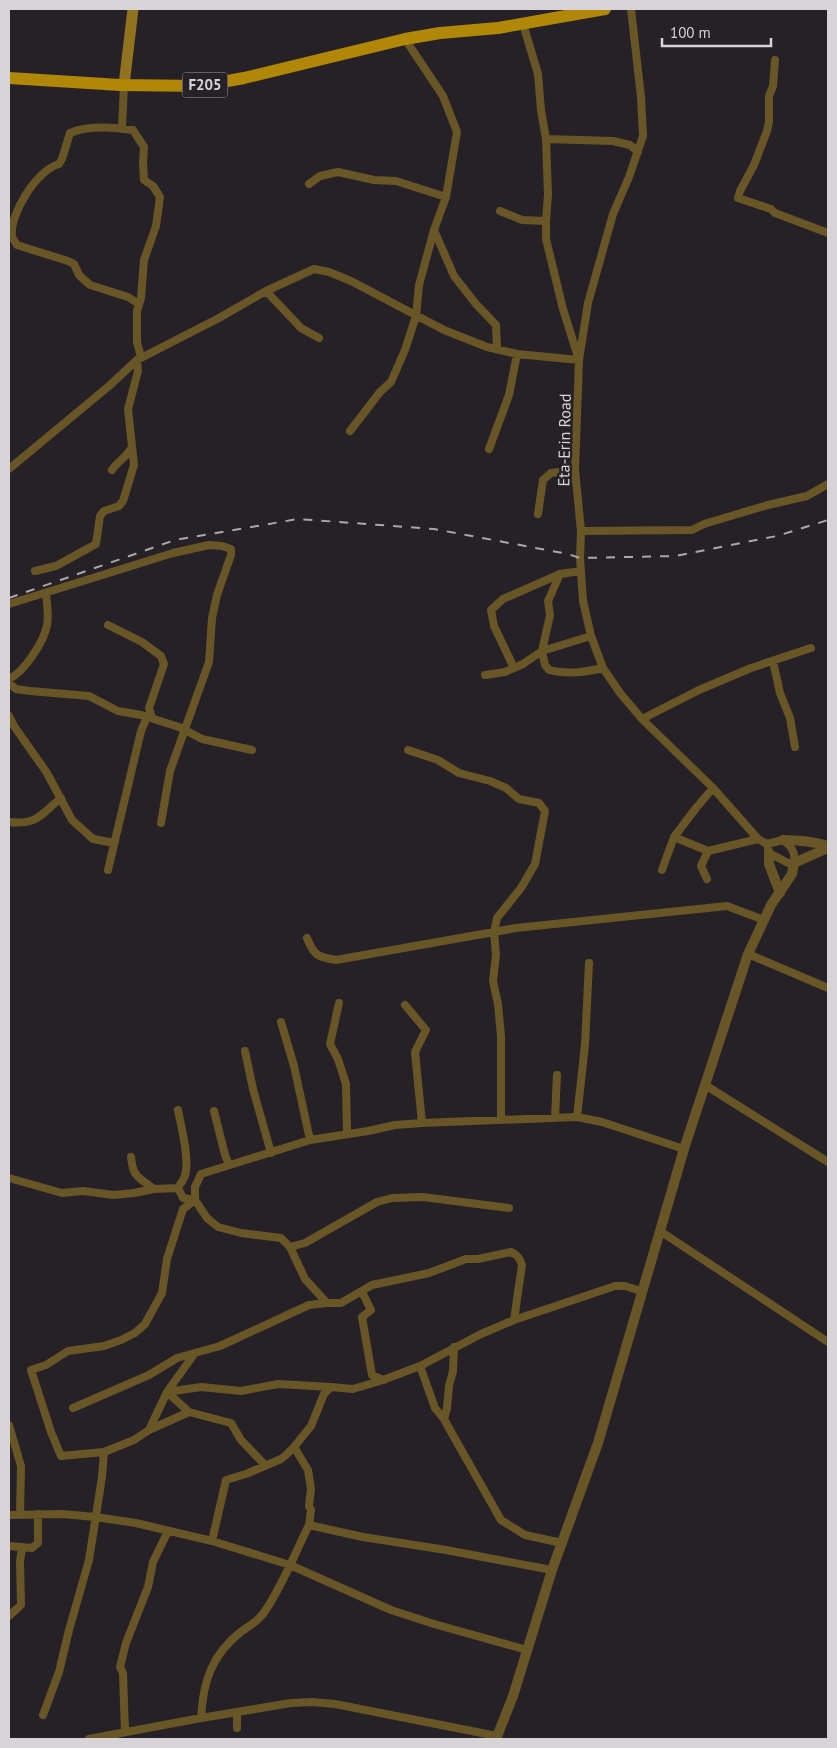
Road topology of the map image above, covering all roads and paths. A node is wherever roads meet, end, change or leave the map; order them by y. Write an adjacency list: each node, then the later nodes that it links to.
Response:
1 (133, 9): 10 (main road)
2 (575, 9): 6 (main road, F205)
3 (605, 9): 5 (main road, F205)
4 (631, 9): 13 (street, Eta-Erin Road)
5 (523, 24): 6 (main road, F205); 12 (street)
6 (399, 37): 10 (main road, F205); 15 (street)
7 (775, 60): 19 (street)
8 (9, 70): 10 (main road, F205)
9 (9, 78): 10 (main road, F205)
10 (124, 81): 11 (street)
11 (122, 129): 21 (street); 21 (street)
12 (546, 138): 13 (street); 17 (street)
13 (638, 152): 27 (street, Eta-Erin Road)
14 (309, 184): 15 (street)
15 (446, 197): 18 (street)
16 (500, 211): 17 (street)
17 (546, 221): 27 (street)
18 (434, 230): 22 (street); 24 (street)
19 (828, 233)
20 (266, 291): 22 (street); 23 (street); 26 (street)
21 (139, 304): 26 (street)
22 (416, 316): 24 (street); 28 (street)
23 (319, 338)
24 (497, 350): 25 (street)
25 (517, 354): 27 (street); 30 (street)
26 (139, 359): 29 (street); 31 (street)
27 (579, 360): 33 (street, Eta-Erin Road)
28 (350, 431)
29 (132, 447): 32 (street); 37 (street)
30 (489, 449)
31 (9, 469)
32 (112, 470)
33 (575, 470): 35 (street); 36 (street, Eta-Erin Road)
34 (828, 484): 36 (street)
35 (538, 514)
36 (581, 531): 38 (street, Eta-Erin Road)
37 (35, 570)
38 (581, 571): 39 (street); 43 (street, Eta-Erin Road)
39 (560, 574): 45 (street); 47 (street)
40 (46, 594): 41 (street); 50 (street); 55 (street)
41 (9, 604)
42 (108, 626): 53 (street)
43 (590, 636): 45 (street); 48 (street, Eta-Erin Road)
44 (811, 648): 46 (street)
45 (542, 651): 47 (street); 48 (street)
46 (773, 661): 54 (street); 56 (street)
47 (514, 668): 49 (street)
48 (603, 668): 54 (street, Eta-Erin Road)
49 (485, 675)
50 (9, 679)
51 (9, 683): 53 (street)
52 (9, 716): 60 (street)
53 (149, 717): 55 (street); 66 (street)
54 (642, 719): 59 (street, Eta-Erin Road)
55 (184, 730): 57 (street); 62 (street)
56 (795, 747)
57 (252, 750)
58 (408, 750): 76 (street)
59 (713, 788): 63 (street); 64 (street, Eta-Erin Road)
60 (61, 798): 61 (street); 66 (street)
61 (9, 822)
62 (161, 823)
63 (674, 837): 69 (street); 72 (street)
64 (758, 839): 68 (street, Eta-Erin Road); 69 (street)
65 (782, 840): 67 (street); 68 (street); 70 (street)
66 (114, 844): 71 (street)
67 (828, 847): 70 (street)
68 (768, 848): 70 (street, Eta-Erin Road); 74 (street)
69 (708, 851): 73 (street)
70 (794, 863): 74 (street)
71 (108, 870)
72 (662, 870)
73 (707, 879)
74 (780, 893): 75 (street)
75 (764, 920): 76 (street); 78 (street)
76 (494, 932): 77 (street); 91 (street)
77 (307, 938)
78 (748, 954): 80 (street); 86 (street)
79 (588, 963): 90 (street)
80 (828, 988)
81 (339, 1003): 93 (street)
82 (405, 1005): 92 (street)
83 (281, 1022): 94 (street)
84 (245, 1051): 96 (street)
85 (557, 1075): 89 (street)
86 (705, 1085): 95 (street); 98 (street)
87 (178, 1110): 102 (street)
88 (214, 1111): 99 (street)
89 (555, 1117): 90 (street); 91 (street)
90 (577, 1117): 95 (street)
91 (501, 1120): 92 (street)
92 (422, 1123): 93 (street)
93 (347, 1133): 94 (street)
94 (310, 1140): 96 (street)
95 (684, 1149): 107 (street)
96 (271, 1153): 99 (street)
97 (131, 1157): 100 (street)
98 (828, 1162)
99 (229, 1165): 105 (street)
100 (136, 1176): 103 (street); 104 (street)
101 (9, 1178): 104 (street)
102 (178, 1188): 103 (street); 105 (street)
103 (154, 1189): 104 (street)
104 (134, 1193)
105 (195, 1200): 108 (street); 126 (street)
106 (509, 1208): 108 (street)
107 (660, 1231): 109 (street); 113 (street)
108 (290, 1247): 111 (street)
109 (641, 1291): 112 (street); 135 (street)
110 (362, 1292): 111 (street); 112 (street); 117 (street)
111 (327, 1303): 115 (street)
112 (514, 1320): 114 (street)
113 (828, 1342)
114 (454, 1347): 116 (street); 122 (street)
115 (195, 1353): 119 (street); 120 (street)
116 (420, 1366): 117 (street); 122 (street)
117 (383, 1380): 118 (street)
118 (331, 1387): 119 (street); 125 (street)
119 (168, 1392): 121 (street); 124 (street)
120 (73, 1408)
121 (189, 1412): 124 (street); 127 (street)
122 (444, 1420): 135 (street)
123 (9, 1425): 130 (street)
124 (149, 1430): 126 (street)
125 (294, 1447): 127 (street); 132 (street)
126 (104, 1452): 131 (street)
127 (265, 1464): 134 (street)
128 (38, 1514): 130 (street); 131 (street); 137 (street)
129 (9, 1515): 130 (street)
130 (20, 1515)
131 (95, 1517): 133 (street); 143 (street)
132 (309, 1525): 138 (street); 139 (street)
133 (168, 1531): 134 (street); 146 (street)
134 (212, 1541): 138 (street)
135 (562, 1543): 139 (street)
136 (9, 1546): 137 (street)
137 (22, 1548): 140 (street)
138 (290, 1565): 141 (street); 144 (street)
139 (552, 1570): 141 (street)
140 (9, 1616)
141 (527, 1650): 147 (street)
142 (237, 1713): 144 (street); 145 (street); 147 (street)
143 (43, 1715)
144 (201, 1718): 146 (street)
145 (237, 1728)
146 (129, 1734): 148 (street)
147 (497, 1738)
148 (89, 1739)

